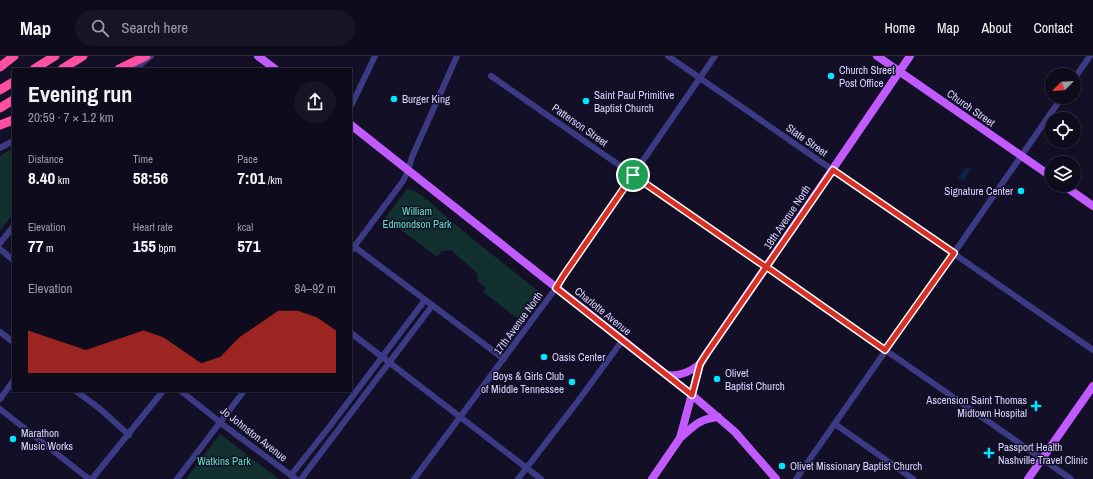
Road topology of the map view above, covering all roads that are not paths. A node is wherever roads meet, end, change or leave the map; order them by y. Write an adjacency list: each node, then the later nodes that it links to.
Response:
1 (14, 56): 14 (highway)
2 (55, 56): 15 (highway)
3 (83, 56): 16 (highway)
4 (146, 56): 17 (highway)
5 (151, 56): 18 (street)
6 (258, 56): 19 (main road)
7 (375, 56): 27 (street)
8 (457, 56): 37 (street)
9 (668, 56): 23 (street, State Street)
10 (715, 56): 23 (street, 17th Avenue North)
11 (877, 56): 21 (main road, Church Street)
12 (910, 56): 21 (main road, 18th Avenue North)
13 (1090, 56): 20 (street)
14 (0, 66)
15 (36, 68)
16 (64, 68)
17 (121, 68)
18 (136, 68)
19 (274, 68)
20 (1081, 69)
21 (899, 72): 35 (main road, Church Street); 36 (main road, 18th Avenue North)
22 (491, 76): 39 (street, Patterson Street)
23 (700, 78): 36 (street, State Street); 39 (street, 17th Avenue North)
24 (12, 83): 25 (highway)
25 (0, 90)
26 (12, 101): 29 (highway)
27 (352, 104)
28 (1057, 104): 35 (street)
29 (0, 108)
30 (12, 120): 31 (highway)
31 (0, 125)
32 (352, 126): 37 (main road, Charlotte Avenue)
33 (12, 142): 34 (street)
34 (0, 148)
35 (1021, 156): 38 (main road, Church Street); 46 (street)
36 (833, 170): 46 (street, State Street); 48 (main road, 18th Avenue North)
37 (408, 171): 44 (street); 49 (main road, Charlotte Avenue)
38 (1045, 172)
39 (633, 175): 48 (street, Patterson Street); 49 (street, 17th Avenue North)
40 (1073, 192): 41 (main road)
41 (1093, 206)
42 (12, 228): 43 (street)
43 (0, 243)
44 (352, 247): 50 (street)
45 (0, 249): 47 (street)
46 (954, 253): 56 (street); 57 (street, State Street)
47 (12, 259)
48 (766, 267): 56 (street, Patterson Street); 61 (main road, 18th Avenue North)
49 (556, 288): 54 (main road, Charlotte Avenue); 59 (street, 17th Avenue North)
50 (425, 300): 51 (street); 58 (street)
51 (432, 306): 59 (street); 60 (street)
52 (0, 332): 55 (street)
53 (352, 334): 58 (street)
54 (622, 340): 62 (main road, Charlotte Avenue); 79 (street)
55 (12, 341)
56 (885, 350): 75 (street); 78 (street, Patterson Street)
57 (1093, 350)
58 (382, 356): 60 (street); 80 (street)
59 (504, 359): 72 (street, 17th Avenue North)
60 (390, 362): 72 (street); 84 (street)
61 (700, 364): 62 (main road); 69 (main road, 18th Avenue North)
62 (666, 375): 69 (main road, Charlotte Avenue)
63 (12, 382): 70 (street)
64 (1093, 386): 78 (main road)
65 (77, 392): 76 (street)
66 (163, 392): 76 (street)
67 (182, 392): 74 (street, Jo Johnston Avenue)
68 (243, 392): 74 (street)
69 (692, 395): 73 (main road, Charlotte Avenue); 77 (main road, 18th Avenue North)
70 (0, 398)
71 (0, 409): 81 (street)
72 (461, 416): 79 (street); 85 (street, 17th Avenue North)
73 (718, 417): 77 (main road); 89 (main road, Charlotte Avenue)
74 (221, 422): 80 (street, Jo Johnston Avenue); 83 (street)
75 (835, 424): 90 (street); 91 (street)
76 (129, 434): 82 (street)
77 (680, 438): 88 (main road)
78 (1042, 459): 92 (main road); 93 (street, Patterson Street)
79 (527, 468): 86 (street); 87 (street)
80 (293, 477)
81 (89, 479)
82 (92, 479)
83 (177, 479)
84 (301, 479)
85 (414, 479)
86 (518, 479)
87 (541, 479)
88 (652, 479)
89 (776, 479)
90 (796, 479)
91 (913, 479)
92 (1028, 479)
93 (1071, 479)

